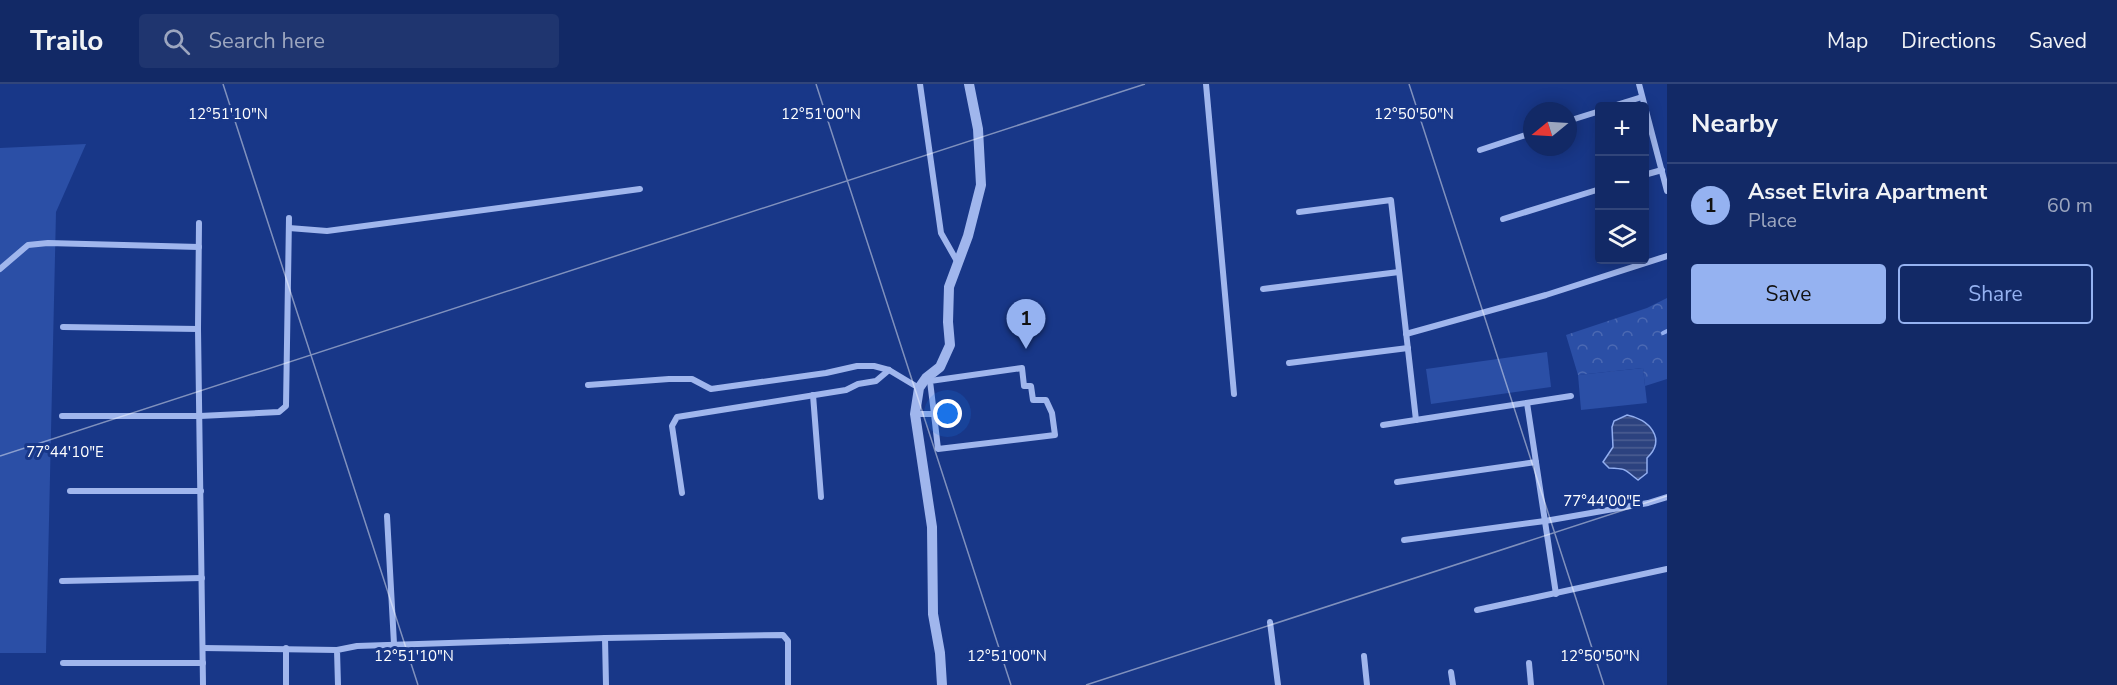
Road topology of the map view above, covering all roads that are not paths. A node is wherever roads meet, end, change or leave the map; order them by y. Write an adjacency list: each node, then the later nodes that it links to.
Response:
1 (920, 84): 23 (street)
2 (969, 84): 23 (street)
3 (1206, 84): 35 (street)
4 (1639, 84): 5 (street)
5 (1642, 97): 6 (street); 11 (street)
6 (1626, 102)
7 (1595, 112): 8 (street)
8 (1577, 118)
9 (1523, 136): 10 (street)
10 (1480, 150)
11 (1662, 170): 12 (street); 15 (street)
12 (1649, 174)
13 (640, 189): 20 (street)
14 (1595, 190): 18 (street)
15 (1667, 191)
16 (1299, 212): 25 (street)
17 (289, 218): 20 (street)
18 (1503, 219)
19 (199, 223): 21 (street)
20 (289, 228): 42 (street)
21 (200, 247): 24 (street); 28 (street)
22 (1667, 256): 29 (street)
23 (958, 263): 34 (street)
24 (0, 269)
25 (1399, 272): 26 (street); 29 (street)
26 (1263, 289)
27 (63, 327): 28 (street)
28 (198, 329): 42 (street)
29 (1406, 334): 30 (street)
30 (1408, 348): 31 (street); 43 (street)
31 (1289, 363)
32 (889, 370): 33 (street); 34 (street); 36 (street)
33 (588, 385)
34 (919, 388): 39 (street)
35 (1234, 394)
36 (813, 395): 49 (street); 50 (street)
37 (1571, 396): 38 (street)
38 (1527, 403): 43 (street); 45 (street)
39 (915, 414): 40 (street); 76 (street)
40 (934, 414): 40 (street)
41 (62, 416): 42 (street)
42 (200, 416): 48 (street)
43 (1416, 420): 44 (street)
44 (1383, 424)
45 (1536, 462): 46 (street); 53 (street)
46 (1396, 482)
47 (70, 491): 48 (street)
48 (201, 491): 56 (street)
49 (681, 493)
50 (821, 497)
51 (1667, 497): 53 (street)
52 (387, 516): 62 (street)
53 (1545, 521): 54 (street); 58 (street)
54 (1404, 540)
55 (1667, 570): 58 (street)
56 (202, 578): 57 (street); 63 (street)
57 (62, 581)
58 (1556, 594): 59 (street)
59 (1477, 610)
60 (1270, 622): 77 (street)
61 (604, 638): 62 (street); 74 (street); 75 (street)
62 (394, 644): 65 (street)
63 (203, 648): 64 (street); 68 (street)
64 (286, 648): 65 (street); 72 (street)
65 (337, 650): 73 (street)
66 (1364, 656): 78 (street)
67 (63, 663): 68 (street)
68 (203, 663): 71 (street)
69 (1529, 663): 80 (street)
70 (1451, 672): 79 (street)
71 (203, 685)
72 (286, 685)
73 (338, 685)
74 (606, 685)
75 (788, 685)
76 (942, 685)
77 (1278, 685)
78 (1367, 685)
79 (1453, 685)
80 (1531, 685)

